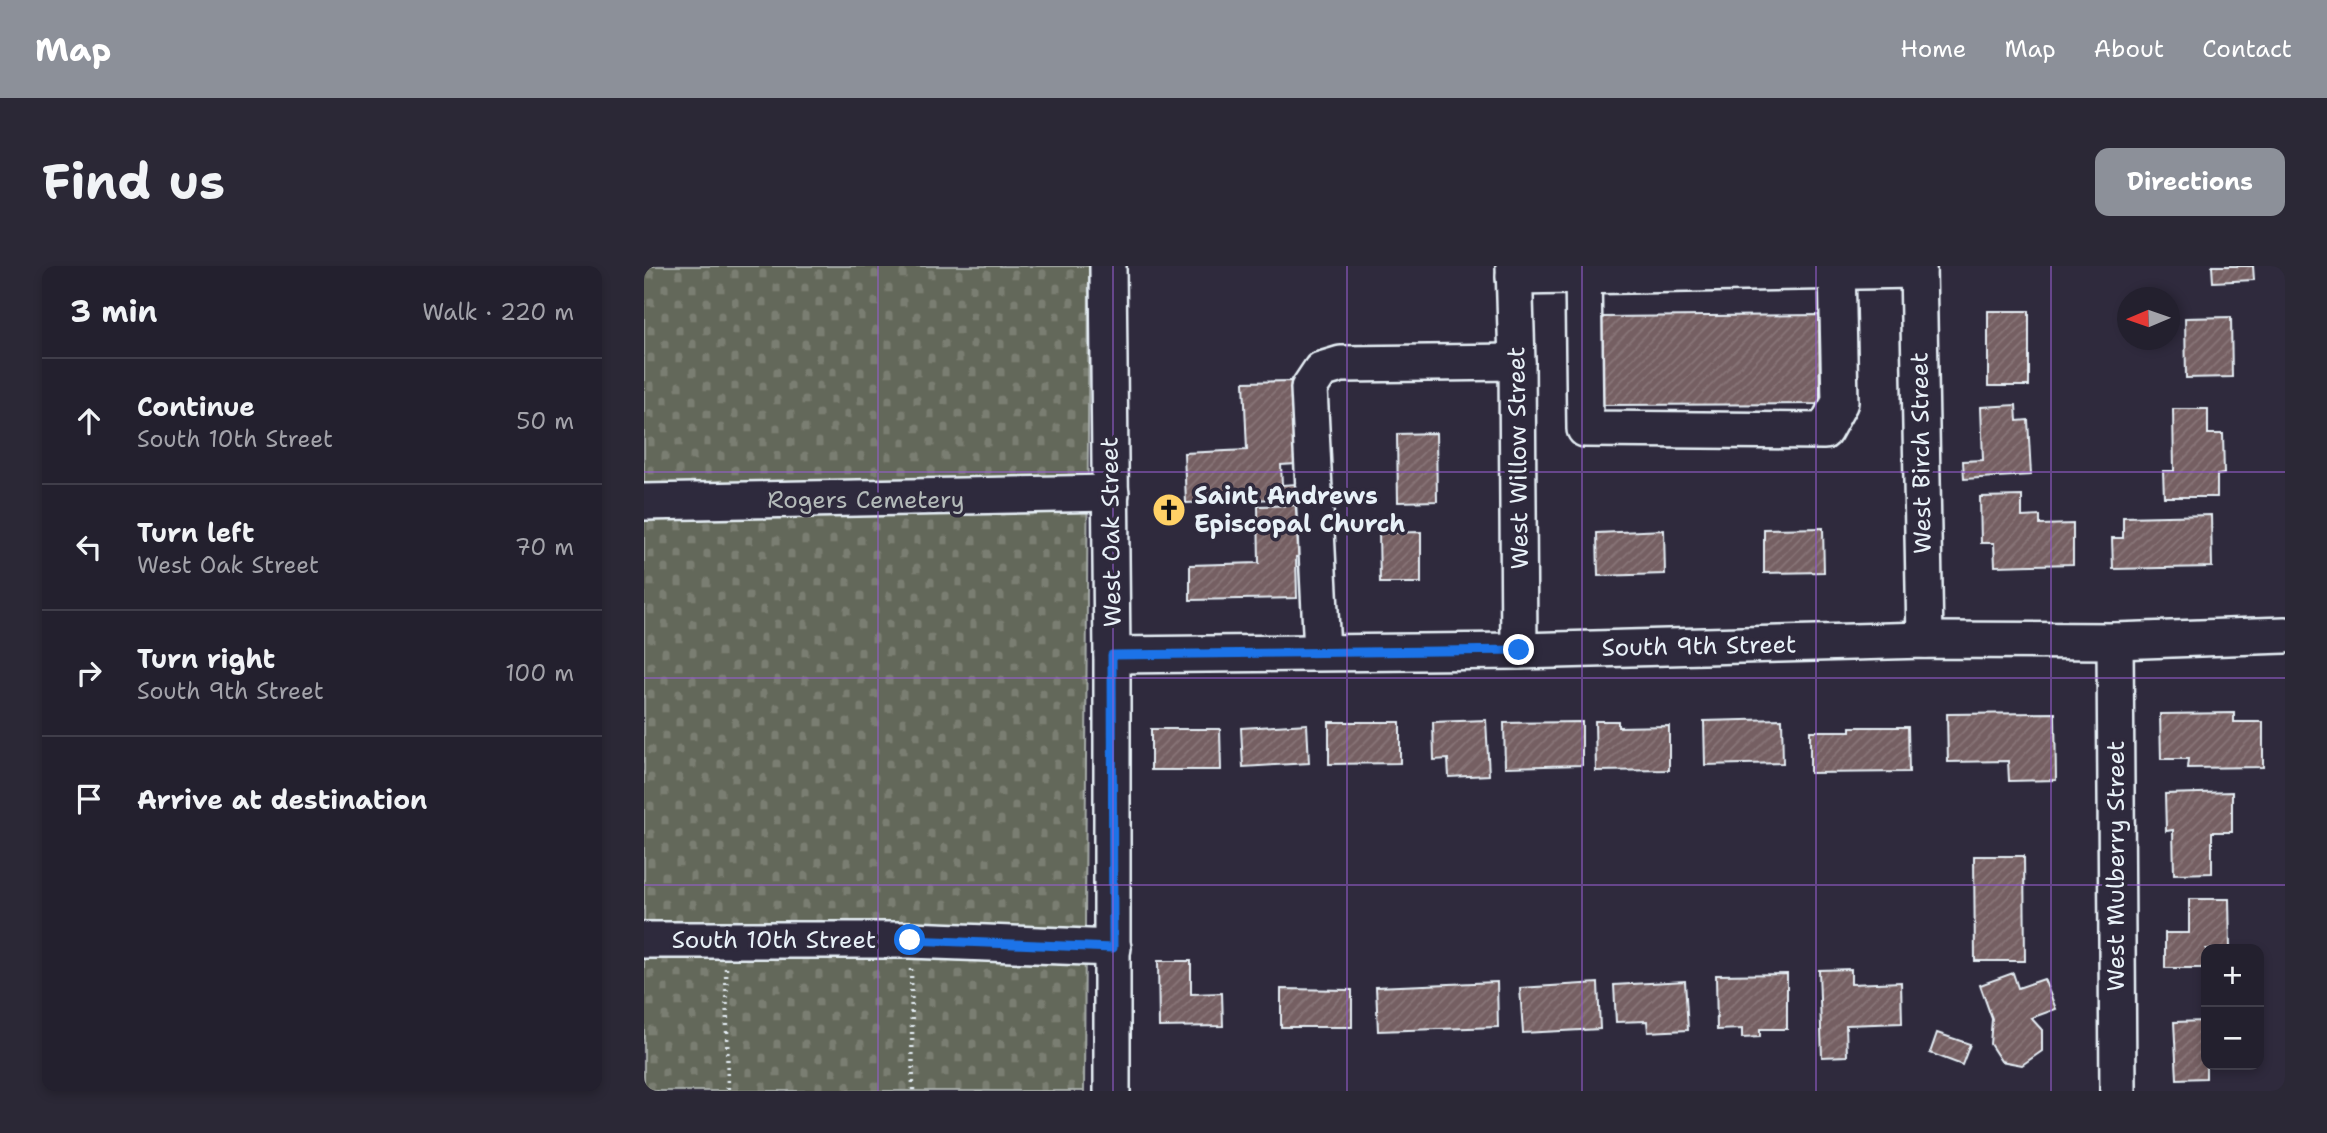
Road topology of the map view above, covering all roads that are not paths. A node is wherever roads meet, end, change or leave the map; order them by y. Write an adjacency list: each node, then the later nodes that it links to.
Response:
1 (1108, 266): 7 (street, West Oak Street)
2 (1918, 268): 3 (street); 10 (street, West Birch Street)
3 (1837, 269): 5 (street); 5 (street)
4 (1514, 271): 5 (street); 6 (street, West Willow Street)
5 (1583, 271)
6 (1517, 362): 12 (street, West Willow Street); 13 (street)
7 (1111, 493): 8 (street); 14 (street, West Oak Street)
8 (644, 502)
9 (2285, 635): 11 (street, South 9th Street)
10 (1925, 640): 11 (street, South 9th Street); 12 (street, South 9th Street)
11 (2115, 641): 18 (street, West Mulberry Street)
12 (1519, 650): 13 (street, South 9th Street)
13 (1322, 652): 14 (street, South 9th Street)
14 (1112, 655): 16 (street, West Oak Street)
15 (644, 940): 16 (street, South 10th Street)
16 (1113, 948): 17 (street, West Oak Street)
17 (1112, 1091)
18 (2118, 1091)

